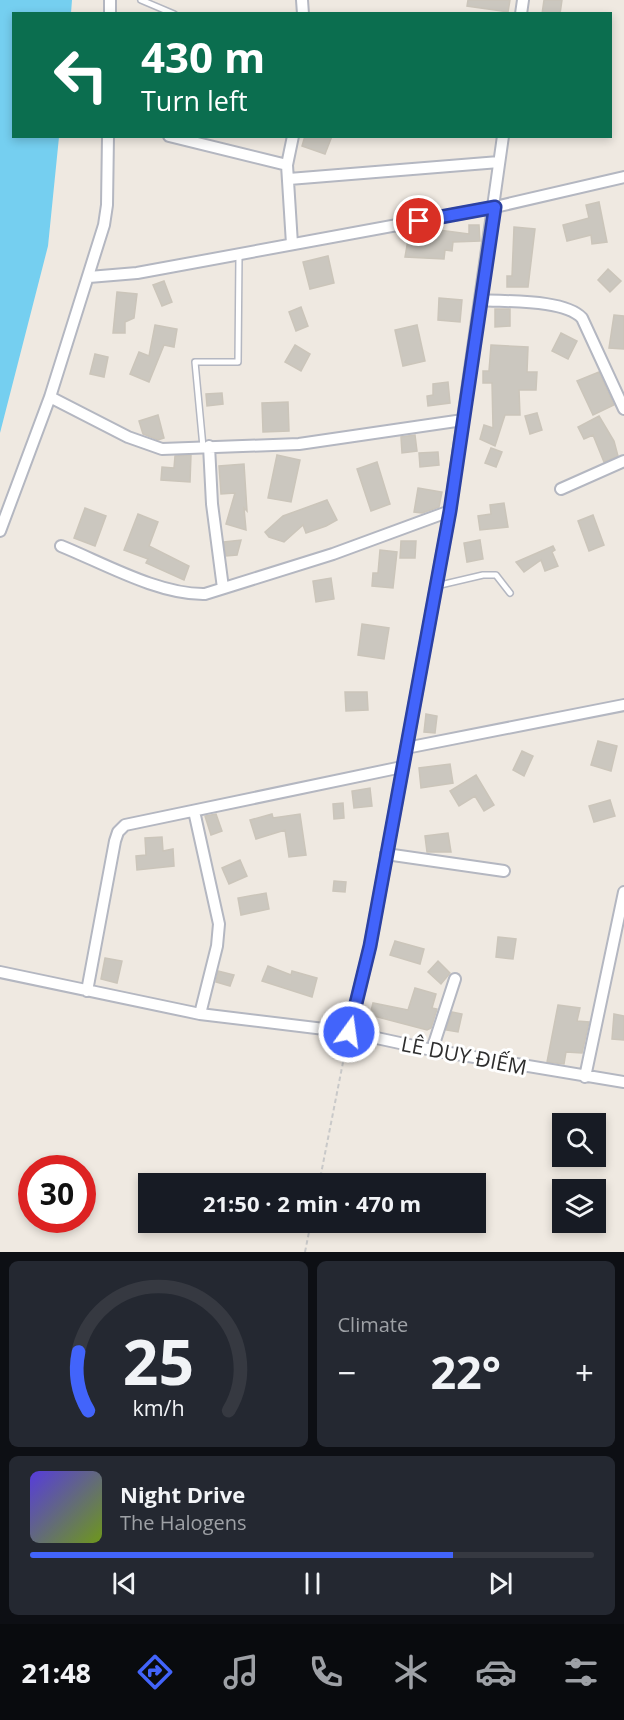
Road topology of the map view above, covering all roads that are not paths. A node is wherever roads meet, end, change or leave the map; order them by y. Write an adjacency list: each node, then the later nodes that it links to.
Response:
1 (141, 0): 2 (lane)
2 (169, 12)
3 (108, 138): 14 (street)
4 (177, 138): 8 (street)
5 (293, 138): 8 (street)
6 (503, 138): 7 (street)
7 (499, 162): 10 (street); 11 (street)
8 (287, 165): 10 (street)
9 (624, 177): 11 (street)
10 (289, 178): 12 (street)
11 (495, 207): 12 (street); 15 (street)
12 (292, 244): 13 (street)
13 (239, 255): 14 (street); 19 (lane)
14 (89, 277): 16 (street)
15 (480, 300): 17 (street); 18 (street)
16 (50, 397): 19 (street); 23 (street)
17 (624, 409)
18 (463, 420): 19 (street); 22 (street)
19 (206, 447): 26 (street)
20 (624, 461): 21 (street)
21 (561, 489)
22 (450, 511): 25 (street); 26 (street)
23 (0, 531)
24 (61, 546): 26 (street)
25 (436, 586): 27 (lane); 29 (street)
26 (223, 588)
27 (510, 593)
28 (624, 705): 29 (street)
29 (406, 748): 30 (street)
30 (402, 767): 31 (street); 32 (street)
31 (194, 811): 37 (street); 38 (street)
32 (386, 854): 33 (street); 39 (street)
33 (504, 871)
34 (624, 892): 41 (street)
35 (0, 972): 37 (street, LÊ DUY ĐIẾM)
36 (455, 979): 40 (street)
37 (87, 991): 38 (street, LÊ DUY ĐIẾM)
38 (200, 1014): 39 (street, LÊ DUY ĐIẾM)
39 (349, 1032): 40 (street, LÊ DUY ĐIẾM)
40 (432, 1050): 41 (street, LÊ DUY ĐIẾM)
41 (585, 1077): 42 (street, LÊ DUY ĐIẾM)
42 (624, 1082)

